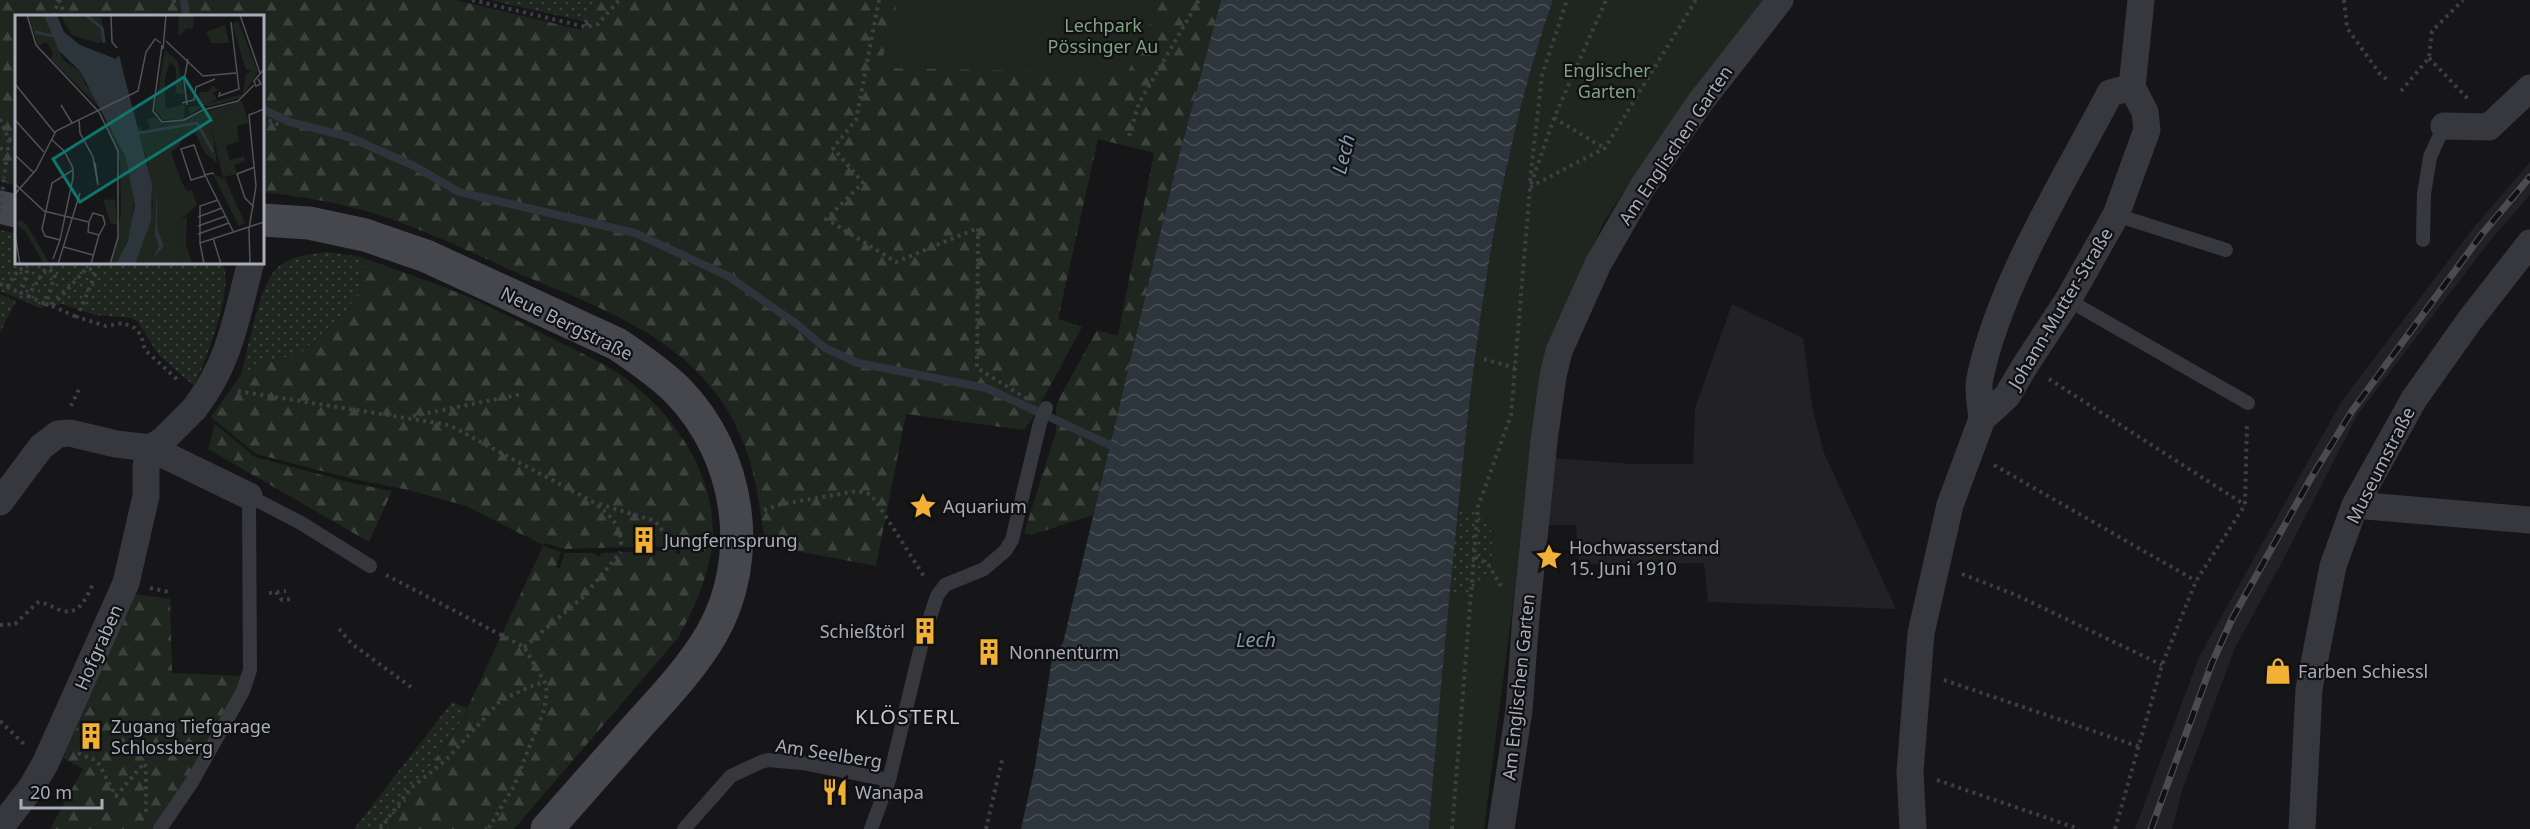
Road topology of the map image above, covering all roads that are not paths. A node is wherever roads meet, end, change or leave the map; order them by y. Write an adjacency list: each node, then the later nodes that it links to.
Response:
1 (1780, 0): 32 (street, Am Englischen Garten)
2 (2141, 0): 3 (street)
3 (2132, 87): 8 (street, Johann-Mutter-Straße); 17 (street, Johann-Mutter-Straße)
4 (2530, 88): 5 (street)
5 (2444, 126): 10 (lane)
6 (2, 192): 7 (main road)
7 (15, 210)
8 (2116, 215): 12 (lane); 14 (street, Johann-Mutter-Straße)
9 (264, 220): 29 (main road, Neue Bergstraße)
10 (2423, 240)
11 (2530, 243): 21 (street, Museumstraße)
12 (2226, 250)
13 (250, 264): 18 (street)
14 (2068, 300): 15 (lane); 17 (street, Johann-Mutter-Straße)
15 (2248, 403)
16 (1044, 415): 24 (lane)
17 (1982, 419): 33 (street, Johann-Mutter-Straße)
18 (150, 448): 19 (street); 20 (street); 27 (street, Hofgraben)
19 (249, 496): 23 (lane); 28 (lane)
20 (0, 502)
21 (2355, 505): 22 (street); 34 (street, Museumstraße)
22 (2530, 520)
23 (370, 566)
24 (928, 623)
25 (923, 638): 26 (lane)
26 (889, 780): 30 (lane, Am Seelberg); 31 (lane)
27 (0, 828)
28 (160, 829)
29 (547, 829)
30 (684, 829)
31 (871, 829)
32 (1501, 829)
33 (1913, 829)
34 (2302, 829)

